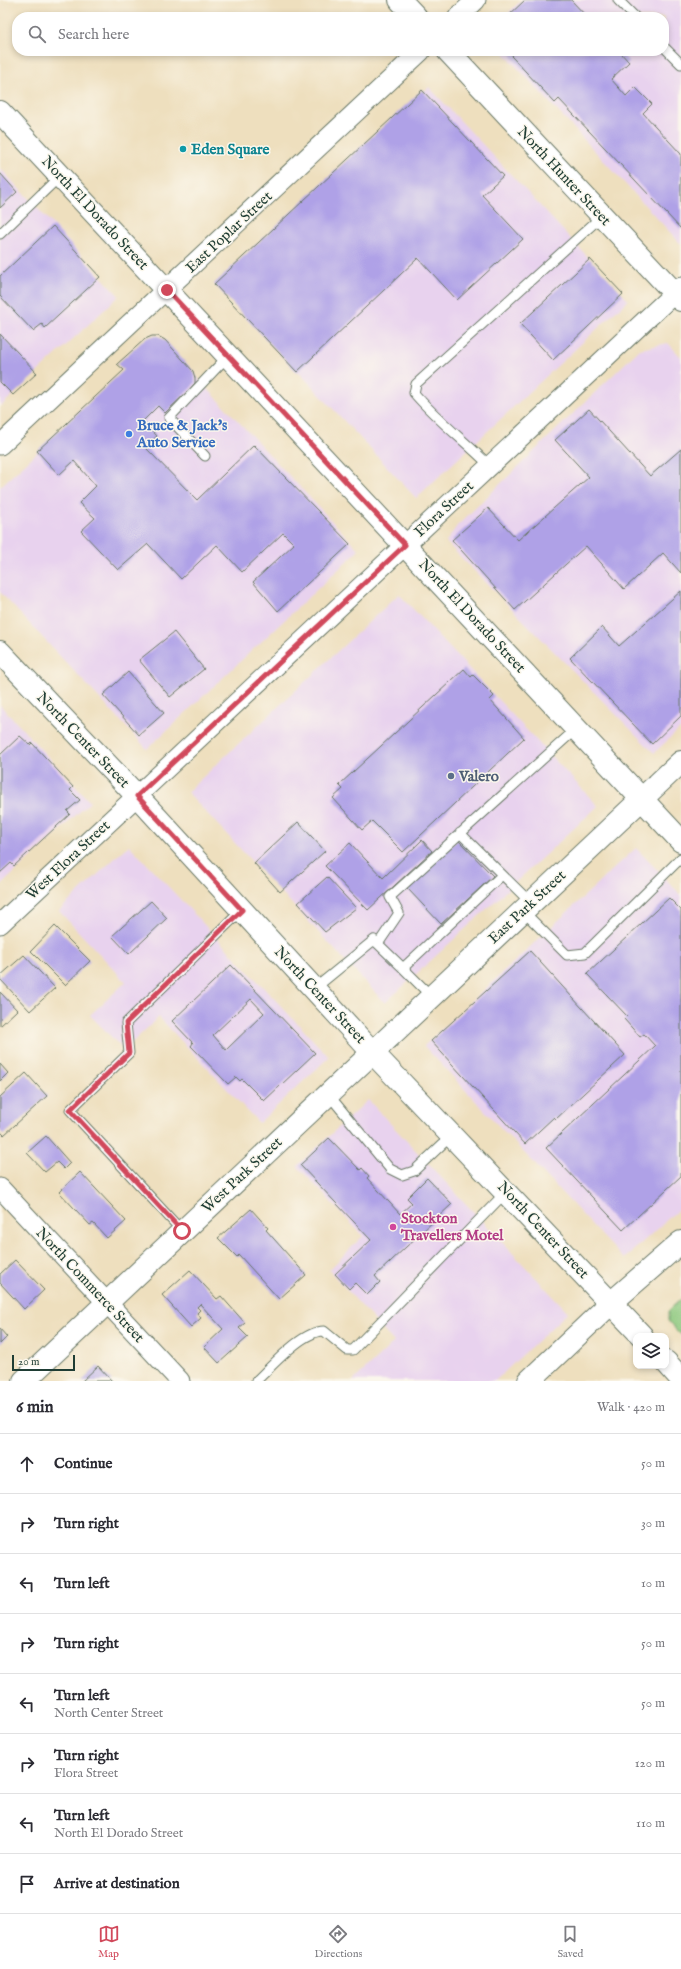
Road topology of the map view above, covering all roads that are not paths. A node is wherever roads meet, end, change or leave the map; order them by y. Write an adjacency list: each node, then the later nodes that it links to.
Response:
1 (400, 0): 4 (main road)
2 (476, 0): 5 (street)
3 (618, 0): 6 (lane)
4 (411, 12)
5 (463, 12)
6 (630, 12)
7 (669, 52): 10 (lane)
8 (416, 56): 15 (street, East Poplar Street)
9 (453, 56): 13 (main road, North Hunter Street)
10 (681, 64)
11 (0, 112): 12 (main road, North El Dorado Street)
12 (60, 176): 14 (lane); 15 (main road, North El Dorado Street)
13 (602, 216): 16 (main road, North Hunter Street); 20 (lane)
14 (0, 234)
15 (167, 290): 17 (main road, North El Dorado Street); 18 (street, East Poplar Street)
16 (679, 293): 20 (street, Flora Street)
17 (228, 356): 19 (lane); 21 (main road, North El Dorado Street)
18 (0, 445)
19 (205, 456)
20 (490, 466): 21 (street, Flora Street)
21 (405, 545): 23 (main road, North El Dorado Street); 25 (street, Flora Street)
22 (0, 652): 25 (main road, North Center Street)
23 (577, 728): 26 (main road, North El Dorado Street); 27 (lane)
24 (681, 762): 26 (main road, East Park Street)
25 (137, 796): 32 (main road, North Center Street); 33 (street, West Flora Street)
26 (642, 798): 28 (main road, North El Dorado Street); 31 (main road, East Park Street)
27 (460, 833): 30 (lane); 34 (lane)
28 (681, 841)
29 (681, 858): 31 (lane)
30 (502, 875): 31 (lane); 35 (lane)
31 (527, 907): 37 (main road, East Park Street)
32 (242, 910): 36 (main road, North Center Street); 43 (lane)
33 (0, 924)
34 (376, 942): 35 (lane); 36 (lane)
35 (403, 968): 37 (lane)
36 (314, 989): 38 (main road, North Center Street)
37 (432, 997): 38 (main road, East Park Street)
38 (373, 1053): 39 (main road, West Park Street); 40 (main road, North Center Street)
39 (329, 1095): 40 (lane); 43 (main road, West Park Street)
40 (452, 1135): 42 (main road, North Center Street)
41 (0, 1188): 45 (street, North Commerce Street)
42 (506, 1192): 46 (main road, North Center Street); 52 (lane)
43 (182, 1231): 45 (main road, West Park Street)
44 (681, 1242): 46 (main road)
45 (108, 1303): 50 (main road, West Park Street); 51 (street, North Commerce Street)
46 (611, 1303): 47 (main road, North Center Street); 53 (main road)
47 (639, 1333)
48 (669, 1365): 49 (main road)
49 (681, 1378)
50 (24, 1381)
51 (180, 1381)
52 (256, 1381)
53 (529, 1381)

